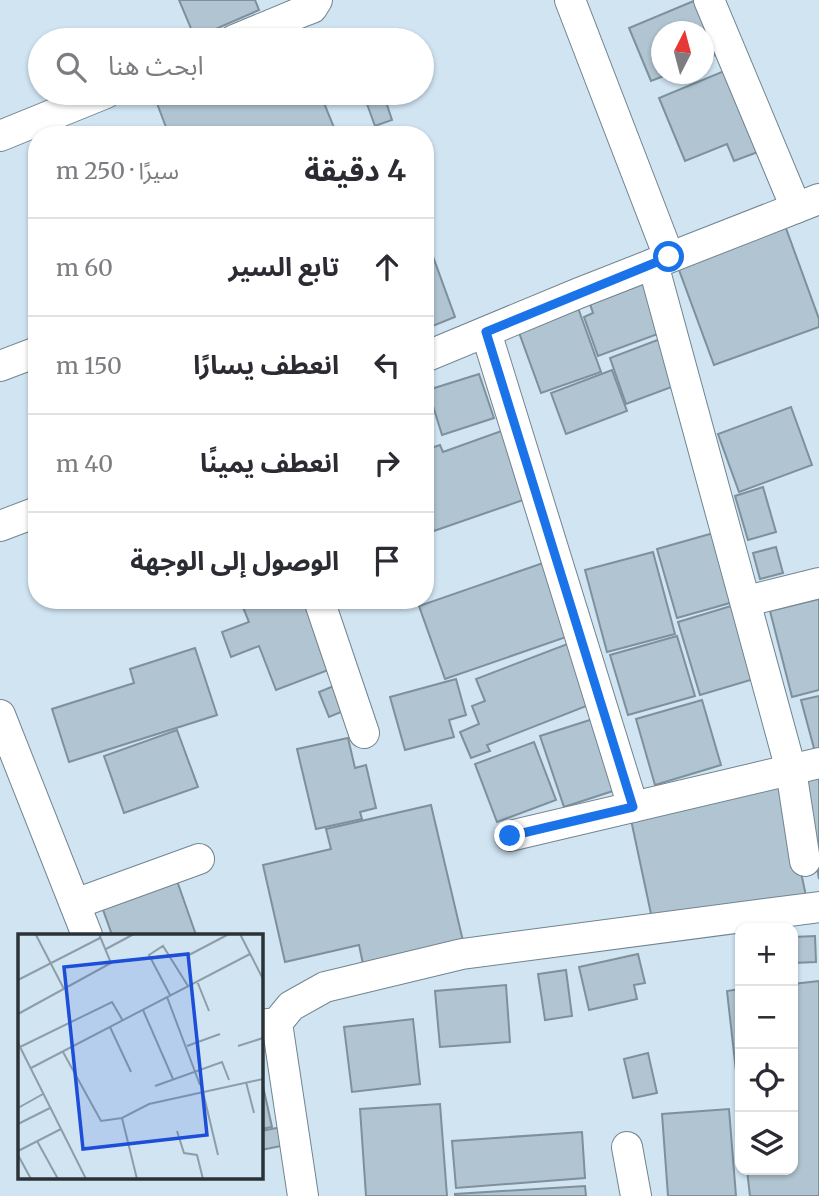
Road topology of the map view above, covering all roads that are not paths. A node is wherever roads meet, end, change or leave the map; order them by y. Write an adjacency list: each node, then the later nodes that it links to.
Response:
1 (317, 0): 4 (street)
2 (570, 0): 8 (street)
3 (709, 0): 7 (street)
4 (263, 28)
5 (76, 105): 6 (street)
6 (0, 136)
7 (807, 203): 8 (street)
8 (661, 260): 9 (street); 16 (street)
9 (486, 332): 10 (street); 21 (street)
10 (434, 353)
11 (28, 355): 12 (street)
12 (0, 366)
13 (28, 515): 14 (street)
14 (0, 526)
15 (819, 583): 16 (street)
16 (747, 601): 20 (street)
17 (322, 609): 19 (street)
18 (0, 715): 25 (street)
19 (364, 733)
20 (805, 766): 21 (street); 24 (street)
21 (633, 807): 22 (street)
22 (510, 836)
23 (199, 859): 25 (street)
24 (805, 860)
25 (75, 904): 27 (street)
26 (818, 910): 28 (street)
27 (87, 934)
28 (269, 1024): 30 (street)
29 (627, 1147): 31 (street)
30 (303, 1196)
31 (636, 1196)

